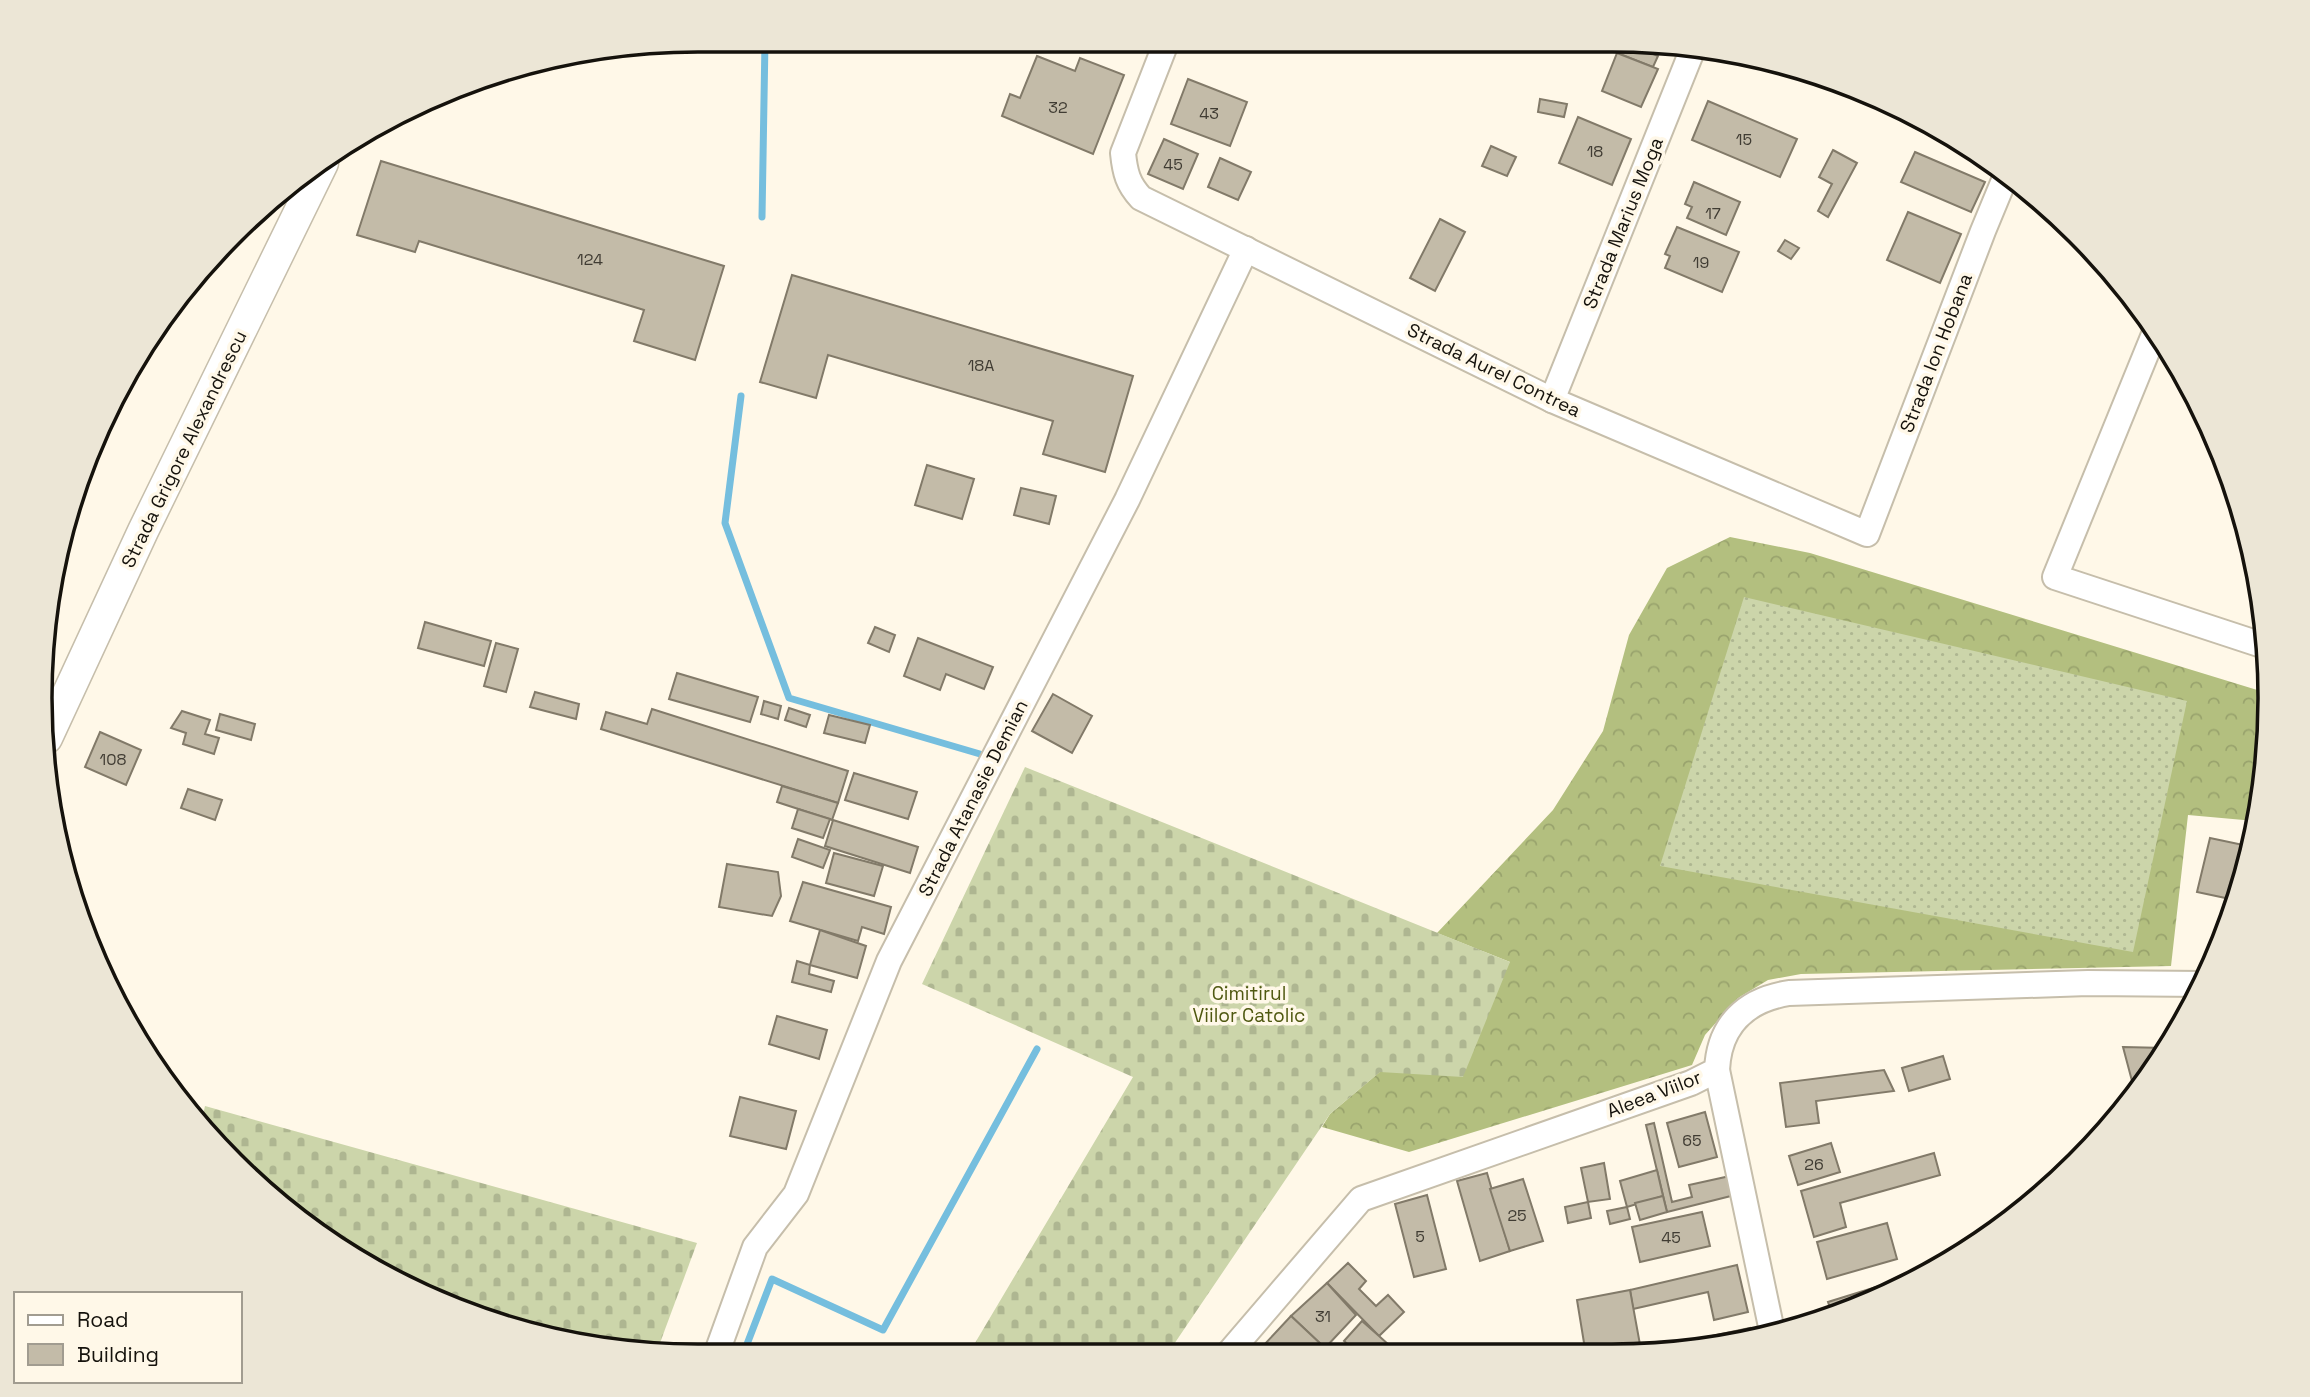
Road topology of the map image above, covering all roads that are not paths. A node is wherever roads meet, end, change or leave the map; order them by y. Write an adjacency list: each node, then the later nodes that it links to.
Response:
1 (1162, 52): 5 (street, Strada Aurel Contrea)
2 (1690, 57): 7 (street, Strada Marius Moga)
3 (315, 179): 10 (street, Strada Grigore Alexandrescu)
4 (2002, 184): 8 (street, Strada Ion Hobana)
5 (1246, 249): 7 (street, Strada Aurel Contrea); 14 (street, Strada Atanasie Demian)
6 (2150, 342): 9 (street)
7 (1552, 400): 8 (street, Strada Aurel Contrea)
8 (1867, 534)
9 (2255, 643)
10 (53, 725)
11 (2191, 984): 12 (street, Aleea Viilor)
12 (1717, 1070): 13 (street); 15 (street, Aleea Viilor)
13 (1770, 1324)
14 (720, 1344)
15 (1237, 1344)

